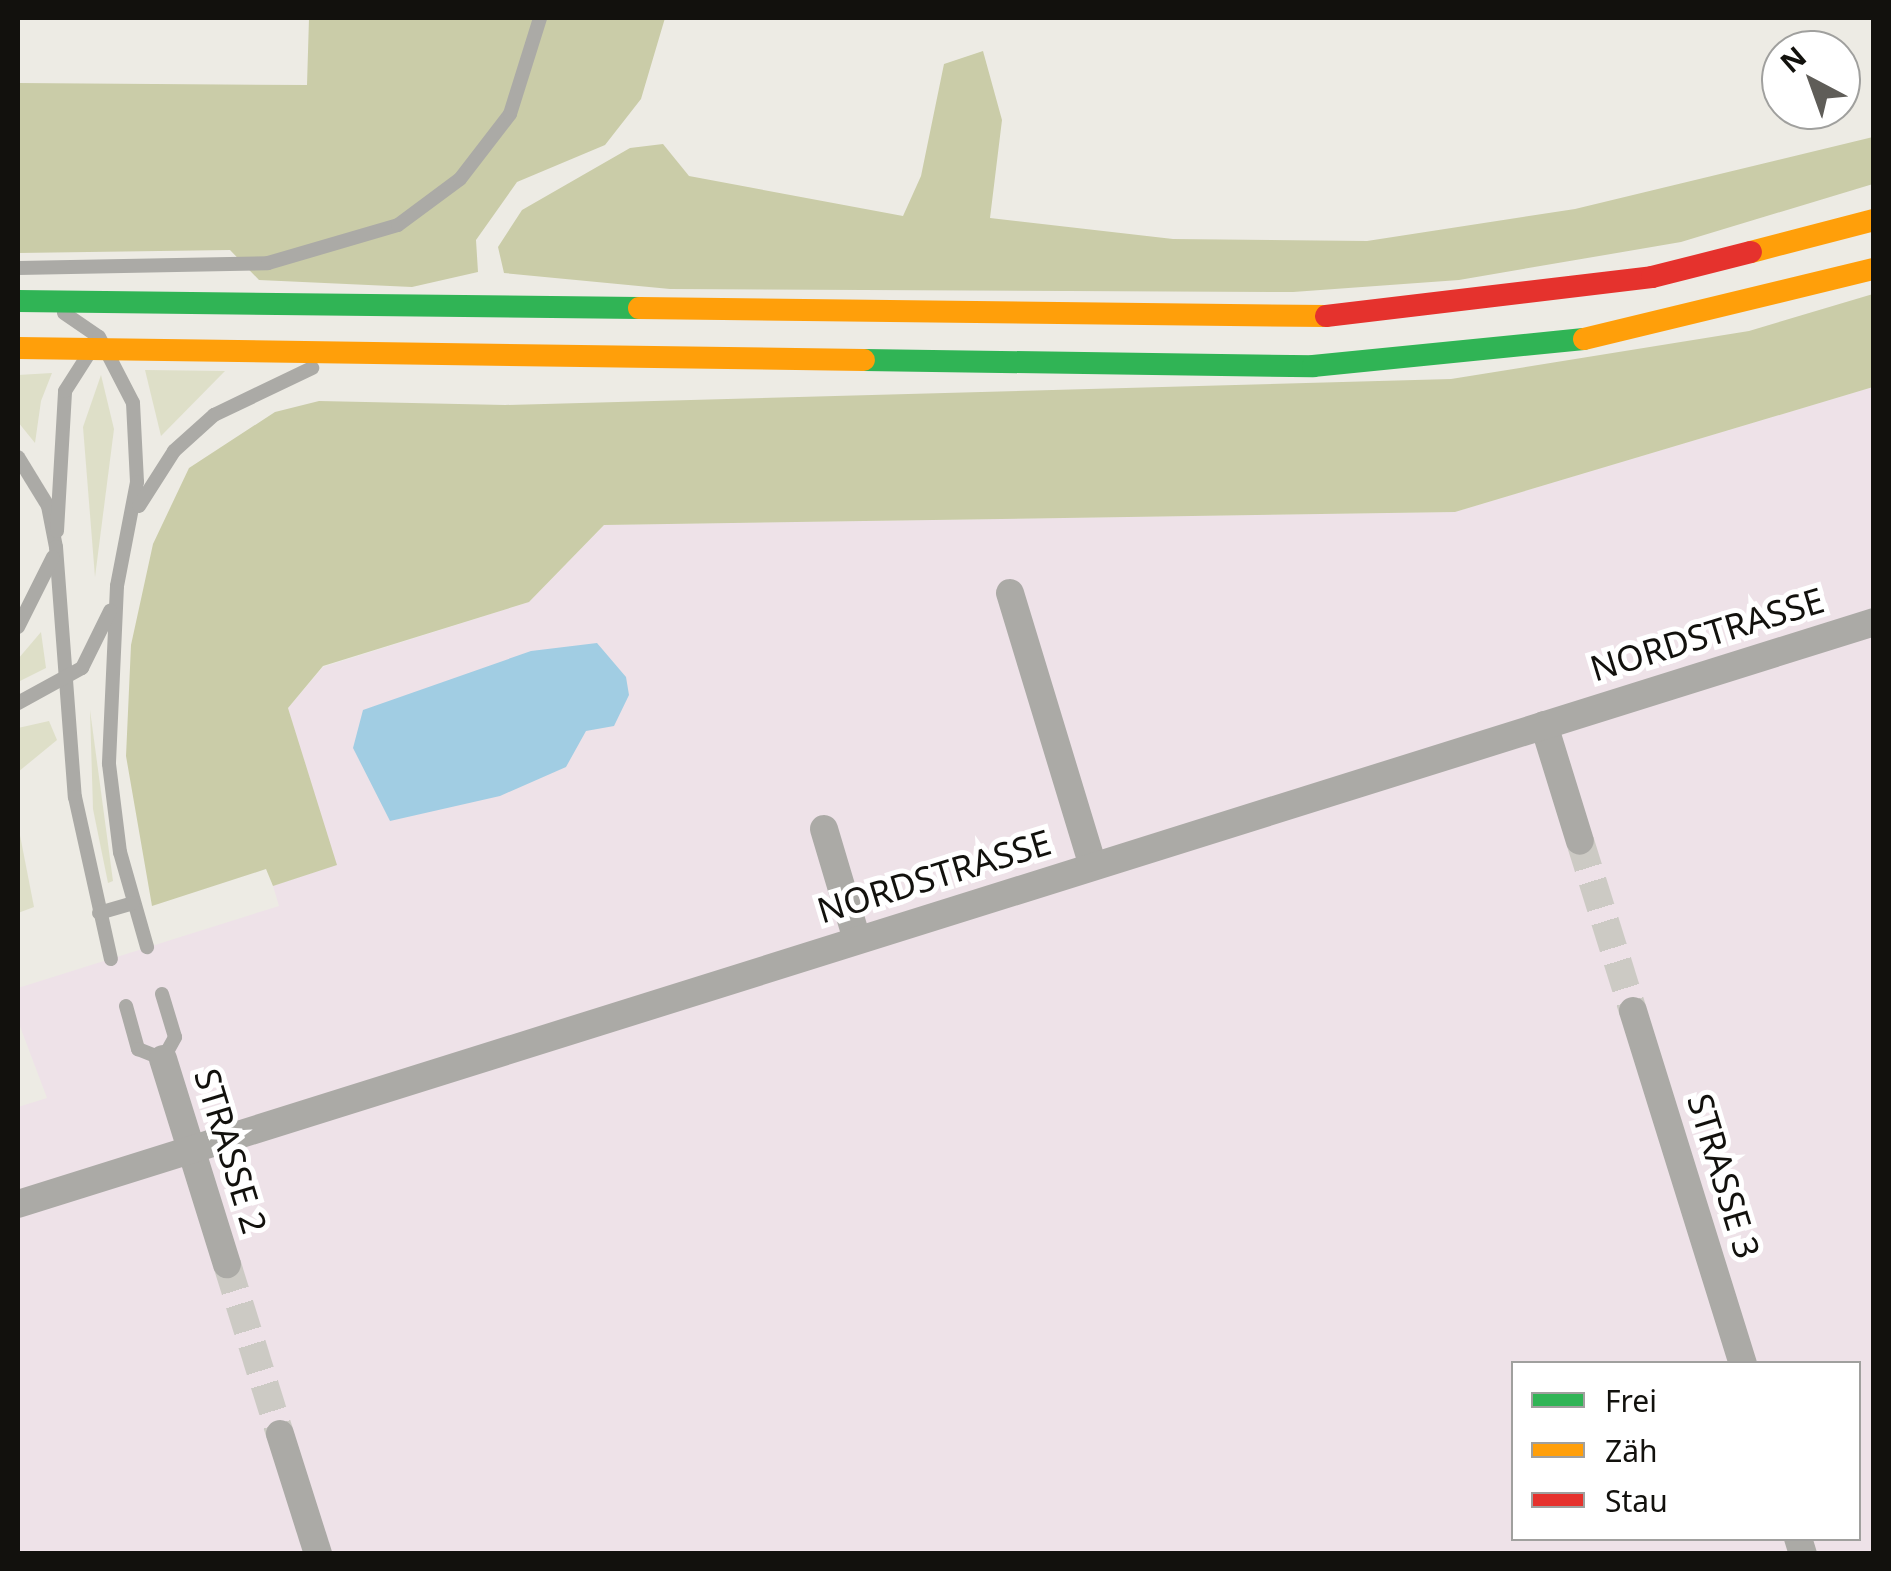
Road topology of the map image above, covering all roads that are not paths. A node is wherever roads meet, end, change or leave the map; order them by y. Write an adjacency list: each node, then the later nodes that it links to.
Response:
1 (540, 18): 3 (lane)
2 (1874, 220): 6 (main road)
3 (18, 268)
4 (1874, 269): 9 (main road)
5 (24, 301): 6 (main road); 7 (lane)
6 (176, 303): 7 (lane)
7 (108, 339): 8 (main road); 9 (main road); 11 (lane); 12 (lane)
8 (18, 348)
9 (361, 356): 11 (lane)
10 (18, 457): 12 (lane)
11 (134, 516): 13 (lane)
12 (56, 547): 16 (lane); 17 (lane)
13 (117, 586): 17 (lane); 23 (lane)
14 (1010, 593): 22 (street)
15 (1874, 622): 19 (street, NORDSTRASSE)
16 (18, 627)
17 (71, 678): 18 (lane); 24 (lane)
18 (18, 703)
19 (1544, 725): 21 (street); 22 (street, NORDSTRASSE)
20 (824, 829): 25 (street)
21 (1580, 842)
22 (1094, 866): 25 (street, NORDSTRASSE)
23 (133, 902): 24 (lane); 26 (lane)
24 (99, 913): 27 (lane)
25 (857, 940): 32 (street, NORDSTRASSE)
26 (147, 947)
27 (111, 959)
28 (162, 994): 31 (lane, STRASSE 2)
29 (126, 1006): 31 (lane, STRASSE 2)
30 (1633, 1011): 35 (street, STRASSE 3)
31 (163, 1060): 32 (street, STRASSE 2)
32 (191, 1149): 33 (street, NORDSTRASSE); 34 (street, STRASSE 2)
33 (18, 1204)
34 (227, 1264)
35 (1743, 1361)
36 (280, 1434): 37 (street)
37 (318, 1554)

